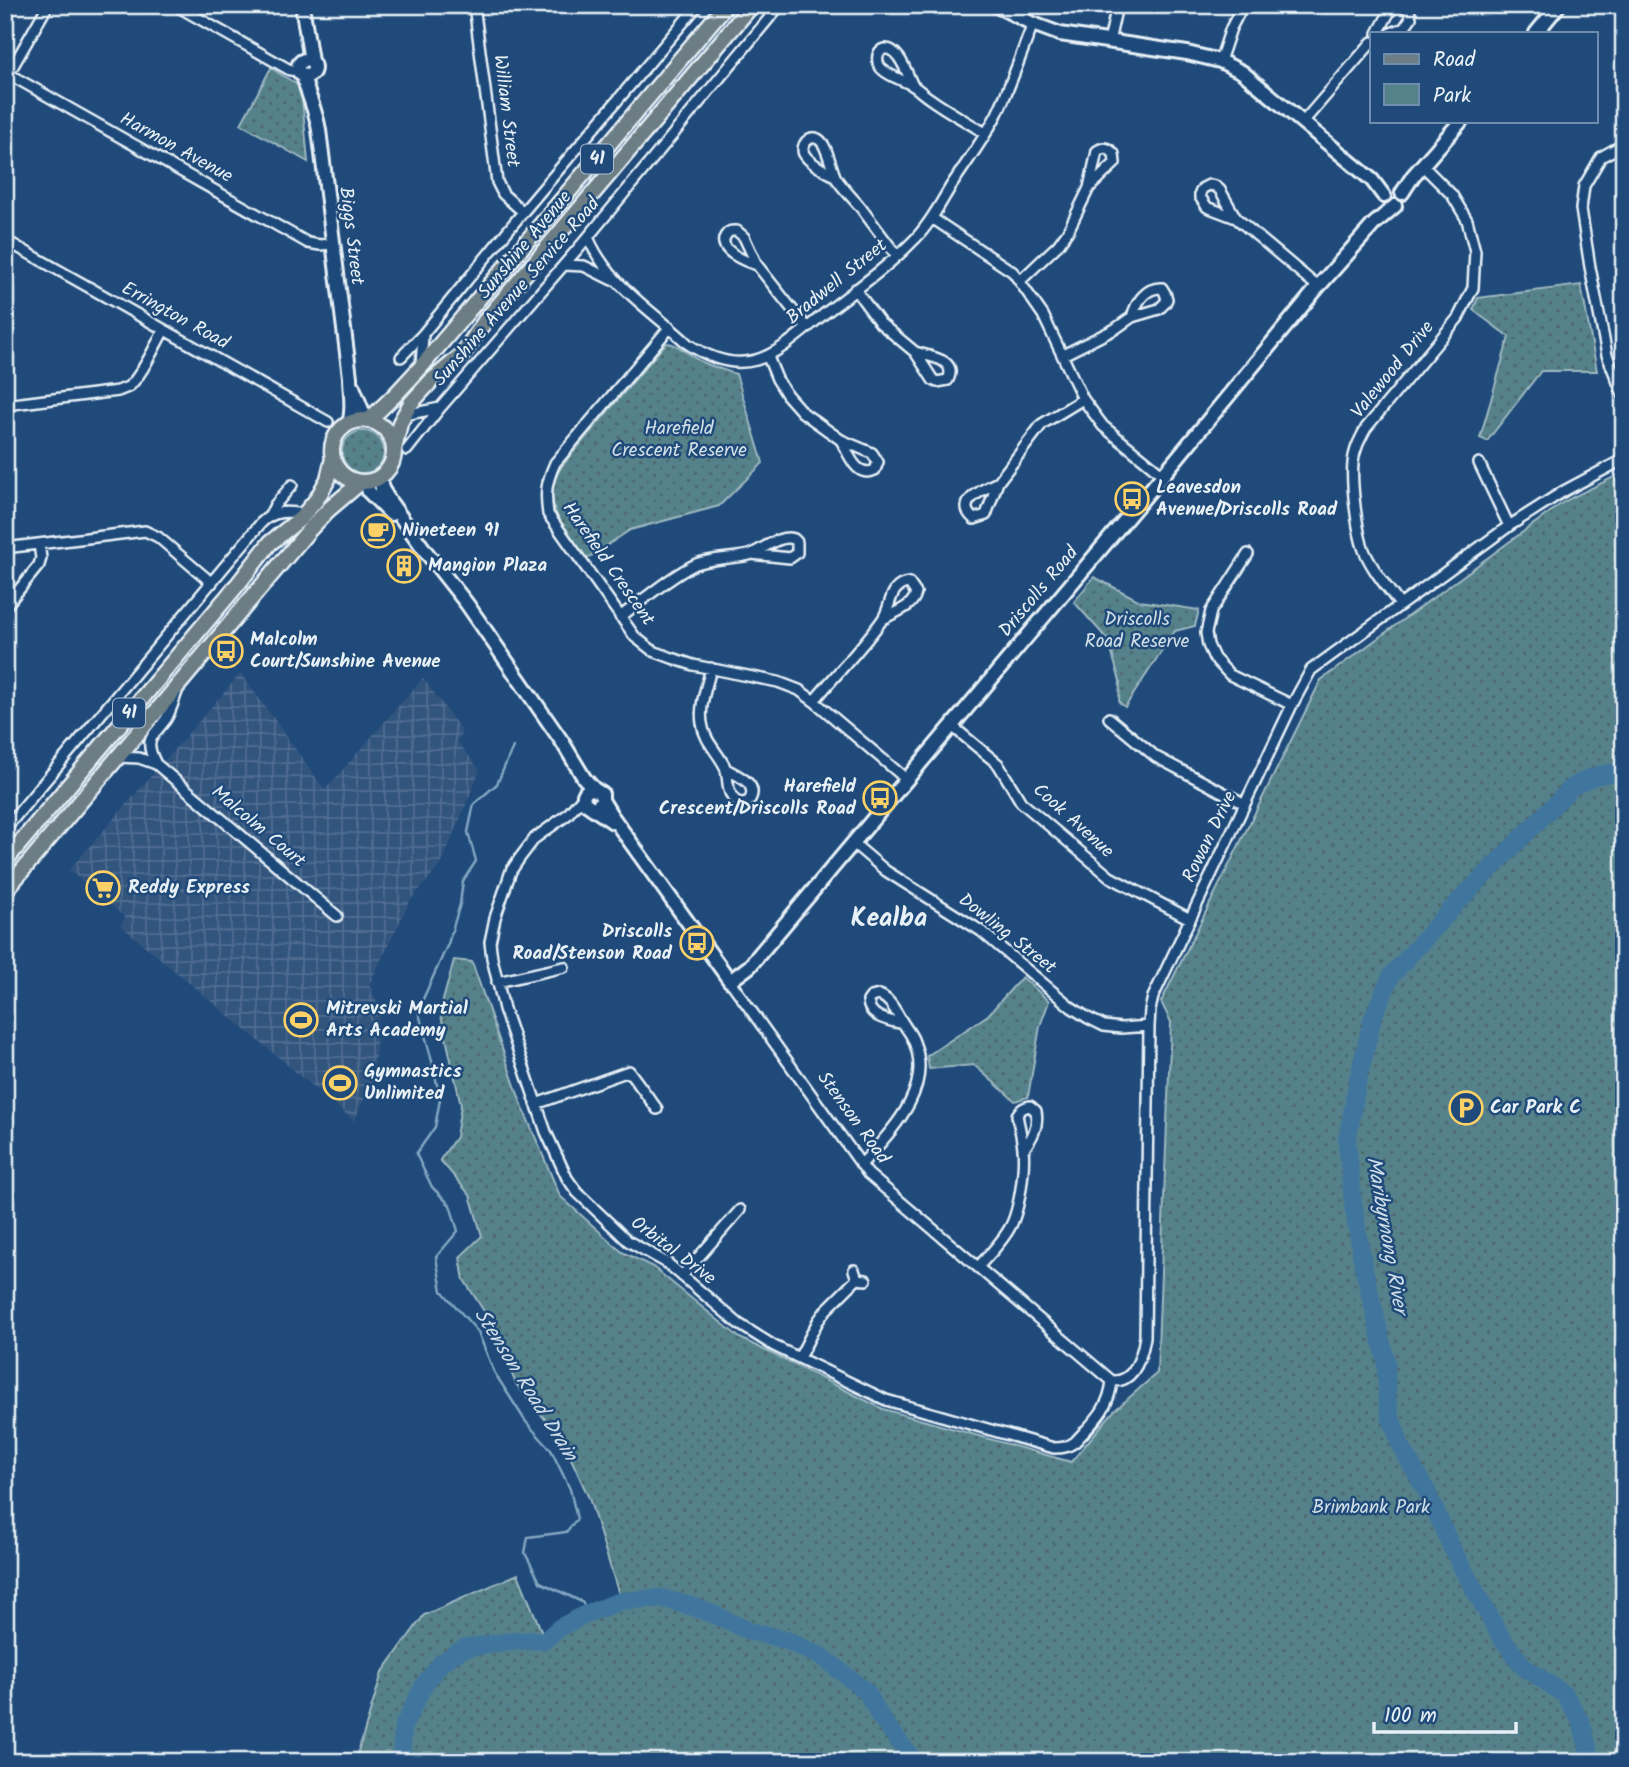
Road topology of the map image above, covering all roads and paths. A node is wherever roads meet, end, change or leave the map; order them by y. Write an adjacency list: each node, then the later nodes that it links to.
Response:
1 (48, 5): 23 (street)
2 (174, 5): 22 (street)
3 (302, 5): 22 (street, Biggs Street)
4 (474, 5): 33 (street, William Street)
5 (698, 5): 33 (street)
6 (726, 5): 55 (main road, Sunshine Avenue / 41)
7 (752, 5): 61 (main road, Sunshine Avenue / 41)
8 (780, 5): 36 (street, Sunshine Avenue Service Road)
9 (995, 5): 15 (street)
10 (1243, 5): 21 (street)
11 (1397, 5): 16 (street)
12 (1402, 5): 17 (street)
13 (1559, 5): 18 (street)
14 (1118, 6): 19 (street)
15 (1033, 24): 19 (street); 27 (street, Bradwell Street)
16 (1379, 32)
17 (1394, 32)
18 (1537, 32)
19 (1109, 42): 21 (street)
20 (1370, 44): 25 (street)
21 (1220, 61): 25 (street)
22 (304, 68): 38 (street, Biggs Street)
23 (6, 75): 38 (street, Harmon Avenue)
24 (913, 86): 24 (street); 27 (street)
25 (1303, 122): 32 (street)
26 (1460, 122): 29 (street, Driscolls Road)
27 (985, 133): 34 (street, Bradwell Street)
28 (1624, 144): 57 (street)
29 (1423, 166): 32 (street, Driscolls Road); 82 (street, Valewood Drive)
30 (835, 176): 39 (street)
31 (1089, 188): 42 (street)
32 (1392, 196): 44 (street, Driscolls Road)
33 (523, 212): 50 (street)
34 (932, 218): 39 (street, Bradwell Street); 42 (street)
35 (1236, 218): 44 (street)
36 (588, 237): 40 (street, Sunshine Avenue Service Road); 43 (street, Bradwell Street)
37 (5, 240): 49 (street, Errington Road)
38 (332, 244): 56 (street, Biggs Street)
39 (897, 256): 45 (street, Bradwell Street)
40 (565, 265): 43 (street); 60 (street, Sunshine Avenue Service Road)
41 (757, 265): 48 (street)
42 (1020, 281): 52 (street)
43 (616, 282): 47 (street, Bradwell Street)
44 (1318, 287): 70 (street, Driscolls Road)
45 (855, 289): 48 (street, Bradwell Street); 51 (street)
46 (1132, 317): 52 (street)
47 (670, 327): 53 (street, Bradwell Street); 84 (street, Harefield Crescent)
48 (807, 328): 53 (street, Bradwell Street)
49 (164, 330): 59 (street); 63 (street, Errington Road)
50 (423, 334): 54 (street); 55 (street, Sunshine Avenue Service Road)
51 (915, 352)
52 (1063, 355): 58 (street)
53 (768, 357): 65 (street)
54 (401, 358)
55 (421, 367): 62 (main road, Sunshine Avenue / 41)
56 (350, 377): 62 (street, Biggs Street); 64 (street, Biggs Street)
57 (1624, 397)
58 (1083, 399): 70 (street); 72 (street)
59 (5, 405)
60 (440, 408): 61 (street, Sunshine Avenue Service Road); 66 (street, Sunshine Avenue Service Road)
61 (404, 415): 66 (main road, Sunshine Avenue / 41)
62 (368, 420): 64 (main road); 66 (main road)
63 (328, 422)
64 (349, 423): 67 (main road, 41)
65 (841, 440)
66 (400, 450): 71 (main road, 41)
67 (332, 458): 71 (main road); 74 (main road, 41)
68 (1624, 459): 76 (street, Rowan Drive)
69 (1479, 463): 76 (street)
70 (1163, 475): 91 (street, Driscolls Road)
71 (369, 481): 87 (main road, 41); 97 (street, Stenson Road)
72 (998, 482)
73 (292, 485): 75 (street)
74 (304, 514): 75 (street); 92 (main road, 41)
75 (270, 515): 81 (street)
76 (1509, 526): 82 (street, Rowan Drive)
77 (39, 544): 78 (street); 81 (street); 83 (street)
78 (5, 548)
79 (751, 554): 79 (street); 84 (street)
80 (1248, 554): 89 (street)
81 (212, 583): 99 (street)
82 (1400, 605): 89 (street, Rowan Drive)
83 (5, 607)
84 (620, 617): 86 (street, Harefield Crescent)
85 (885, 618): 88 (street)
86 (711, 668): 88 (street, Harefield Crescent); 95 (street)
87 (180, 684): 93 (main road, 41); 94 (street)
88 (814, 701): 96 (street, Harefield Crescent)
89 (1292, 705): 98 (street, Rowan Drive)
90 (1109, 718): 98 (street)
91 (952, 726): 96 (street, Driscolls Road); 106 (street, Cook Avenue)
92 (117, 728): 93 (main road); 101 (main road, 41)
93 (118, 757): 94 (street, Malcolm Court); 102 (main road, 41)
94 (156, 764): 105 (street, Malcolm Court)
95 (726, 769)
96 (906, 779): 100 (street, Driscolls Road)
97 (591, 799): 108 (street, Stenson Road); 109 (street, Orbital Drive)
98 (1245, 804): 106 (street, Rowan Drive)
99 (5, 829)
100 (853, 843): 108 (street, Driscolls Road); 111 (street, Dowling Street)
101 (5, 861)
102 (30, 861): 103 (main road); 104 (main road, 41)
103 (5, 873)
104 (5, 891)
105 (337, 916)
106 (1190, 919): 111 (street, Rowan Drive)
107 (564, 967): 109 (street)
108 (730, 981): 115 (street, Stenson Road)
109 (497, 982): 112 (street, Orbital Drive)
110 (903, 1024): 115 (street)
111 (1149, 1026): 121 (street, Rowan Drive)
112 (536, 1104): 113 (street); 118 (street, Orbital Drive)
113 (657, 1109)
114 (1023, 1150): 117 (street)
115 (861, 1165): 117 (street, Stenson Road)
116 (740, 1210): 118 (street)
117 (978, 1267): 121 (street, Stenson Road)
118 (682, 1276): 120 (street, Orbital Drive)
119 (859, 1276): 120 (street)
120 (799, 1358): 121 (street, Orbital Drive)
121 (1112, 1381)

